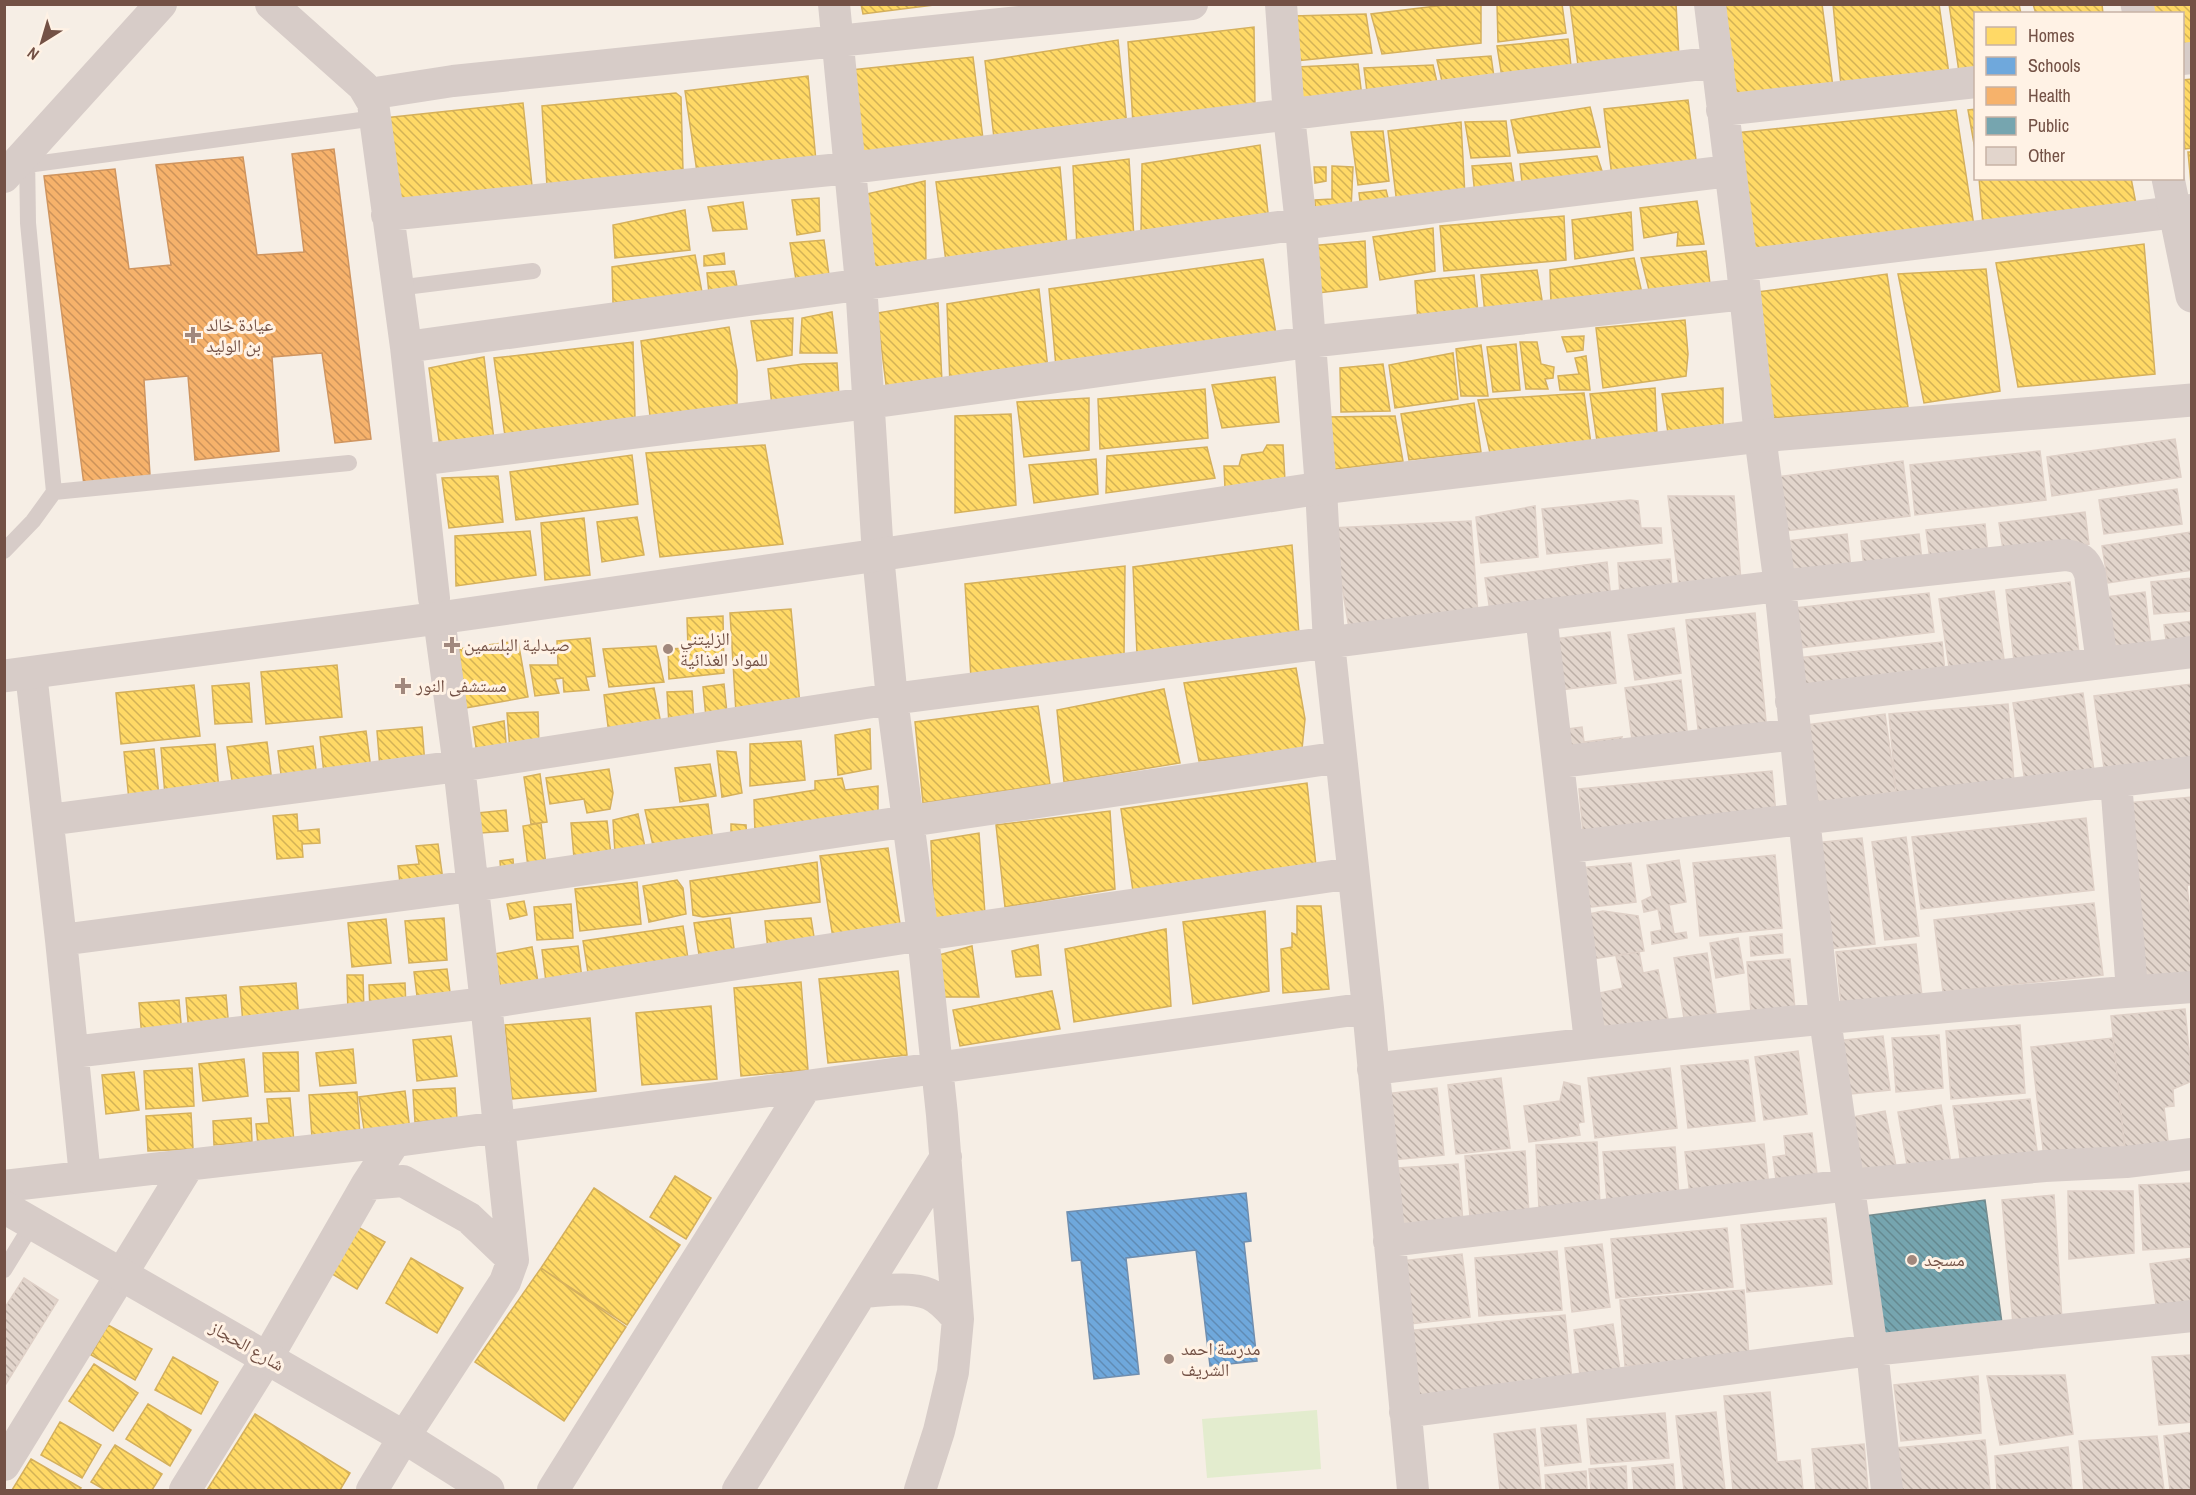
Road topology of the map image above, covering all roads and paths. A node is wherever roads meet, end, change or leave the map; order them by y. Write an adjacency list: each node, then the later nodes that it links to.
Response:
1 (161, 4): 13 (street)
2 (271, 4): 10 (street)
3 (834, 4): 7 (street)
4 (1192, 4): 7 (street)
5 (1281, 4): 12 (street)
6 (1710, 4): 8 (street)
7 (839, 43): 10 (street); 14 (street)
8 (1718, 62): 11 (street); 12 (street)
9 (1974, 82): 11 (street)
10 (373, 106): 13 (lane); 18 (street)
11 (1722, 110): 15 (street)
12 (1289, 116): 14 (street); 19 (street)
13 (20, 164): 33 (lane)
14 (850, 168): 18 (street); 22 (street)
15 (1730, 171): 19 (street); 21 (street)
16 (2169, 180): 17 (street)
17 (2183, 211): 21 (street); 24 (street)
18 (387, 215): 23 (street)
19 (1301, 224): 22 (street); 25 (street)
20 (533, 271): 23 (lane)
21 (1744, 279): 25 (street); 29 (street)
22 (861, 283): 26 (street); 28 (street)
23 (398, 288): 26 (street)
24 (2192, 296)
25 (1308, 342): 28 (street); 32 (street)
26 (406, 347): 30 (street)
27 (2192, 400): 29 (street)
28 (868, 404): 30 (street); 35 (street)
29 (1761, 436): 32 (street); 36 (street)
30 (419, 460): 37 (street)
31 (349, 463): 33 (lane)
32 (1321, 488): 35 (street); 39 (street)
33 (54, 492): 34 (lane)
34 (4, 551)
35 (878, 555): 37 (street); 43 (street)
36 (1780, 586): 38 (street); 41 (street); 44 (street)
37 (436, 608): 42 (street); 48 (street)
38 (1541, 615): 39 (street); 47 (street)
39 (1329, 643): 43 (street); 46 (street)
40 (2192, 652): 41 (street)
41 (2102, 663): 44 (street)
42 (18, 675): 52 (street)
43 (892, 699): 48 (street); 53 (street)
44 (1791, 701): 45 (street)
45 (1795, 734): 47 (street); 51 (street)
46 (1341, 757): 53 (street); 55 (street)
47 (1559, 762): 54 (street)
48 (459, 766): 52 (street); 56 (street)
49 (2192, 772): 50 (street)
50 (2116, 781): 51 (street); 60 (street)
51 (1804, 819): 54 (street); 63 (street)
52 (48, 820): 58 (street)
53 (907, 820): 56 (street); 57 (street)
54 (1569, 847): 64 (street)
55 (1353, 873): 57 (street); 62 (street)
56 (472, 886): 58 (street); 61 (street)
57 (923, 935): 61 (street); 66 (street)
58 (62, 940): 65 (street)
59 (2192, 987): 60 (street)
60 (2132, 991): 63 (street)
61 (486, 1003): 65 (street); 69 (street)
62 (1368, 1008): 66 (street); 67 (street)
63 (1825, 1019): 64 (street); 76 (street)
64 (1590, 1042): 67 (street)
65 (73, 1052): 74 (street)
66 (936, 1067): 68 (street); 72 (street)
67 (1373, 1070): 80 (street)
68 (806, 1086): 69 (street); 95 (street)
69 (500, 1127): 70 (street); 81 (street)
70 (395, 1141): 73 (street); 75 (street)
71 (2192, 1154): 76 (street)
72 (946, 1157): 84 (street); 86 (street)
73 (188, 1166): 74 (street); 83 (street)
74 (85, 1176): 77 (street)
75 (367, 1184): 81 (street); 88 (street)
76 (1850, 1185): 80 (street); 87 (street)
77 (4, 1186)
78 (4, 1207): 79 (street, شارع الحجاز)
79 (33, 1223): 82 (lane); 83 (street, شارع الحجاز)
80 (1389, 1241): 89 (street)
81 (513, 1260): 90 (street)
82 (4, 1270)
83 (122, 1273): 88 (street, شارع الحجاز); 91 (street)
84 (862, 1292): 86 (street); 96 (street)
85 (2192, 1316): 87 (street)
86 (958, 1319): 97 (street)
87 (1872, 1350): 89 (street); 99 (street)
88 (267, 1358): 90 (street, شارع الحجاز); 92 (street)
89 (1405, 1412): 98 (street)
90 (404, 1437): 93 (street); 94 (street, شارع الحجاز)
91 (4, 1465)
92 (185, 1491)
93 (372, 1491)
94 (488, 1491)
95 (553, 1491)
96 (738, 1491)
97 (920, 1491)
98 (1413, 1491)
99 (1887, 1491)

